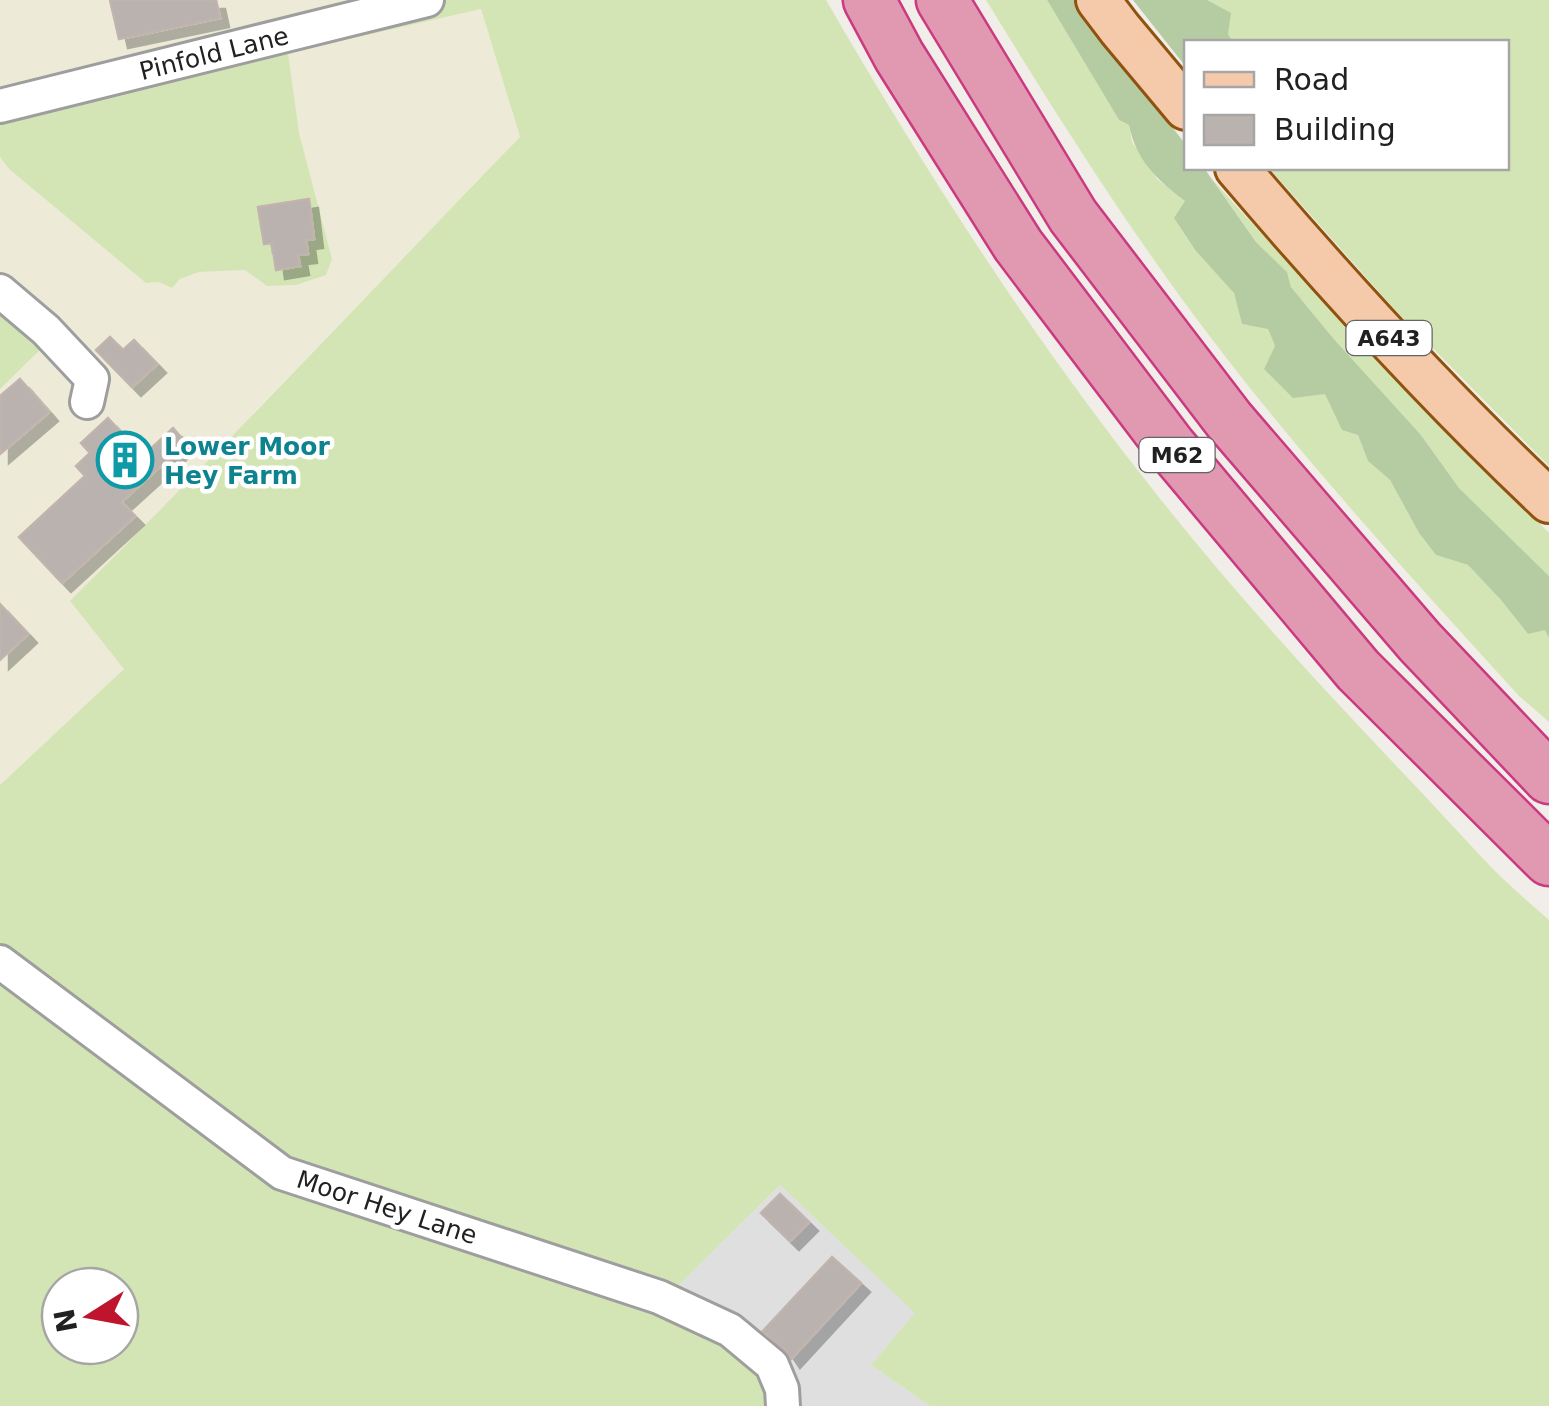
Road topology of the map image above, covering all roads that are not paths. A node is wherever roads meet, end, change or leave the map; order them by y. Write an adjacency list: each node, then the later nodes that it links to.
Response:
1 (428, 0): 5 (street, Pinfold Lane)
2 (869, 0): 12 (highway, M62)
3 (942, 0): 11 (highway, M62)
4 (1098, 0): 6 (main road)
5 (0, 106)
6 (1184, 106)
7 (1239, 170): 10 (main road, A643)
8 (0, 291): 9 (street)
9 (87, 402)
10 (1549, 501)
11 (1549, 778)
12 (1549, 860)
13 (0, 962): 14 (street, Moor Hey Lane)
14 (784, 1406)

